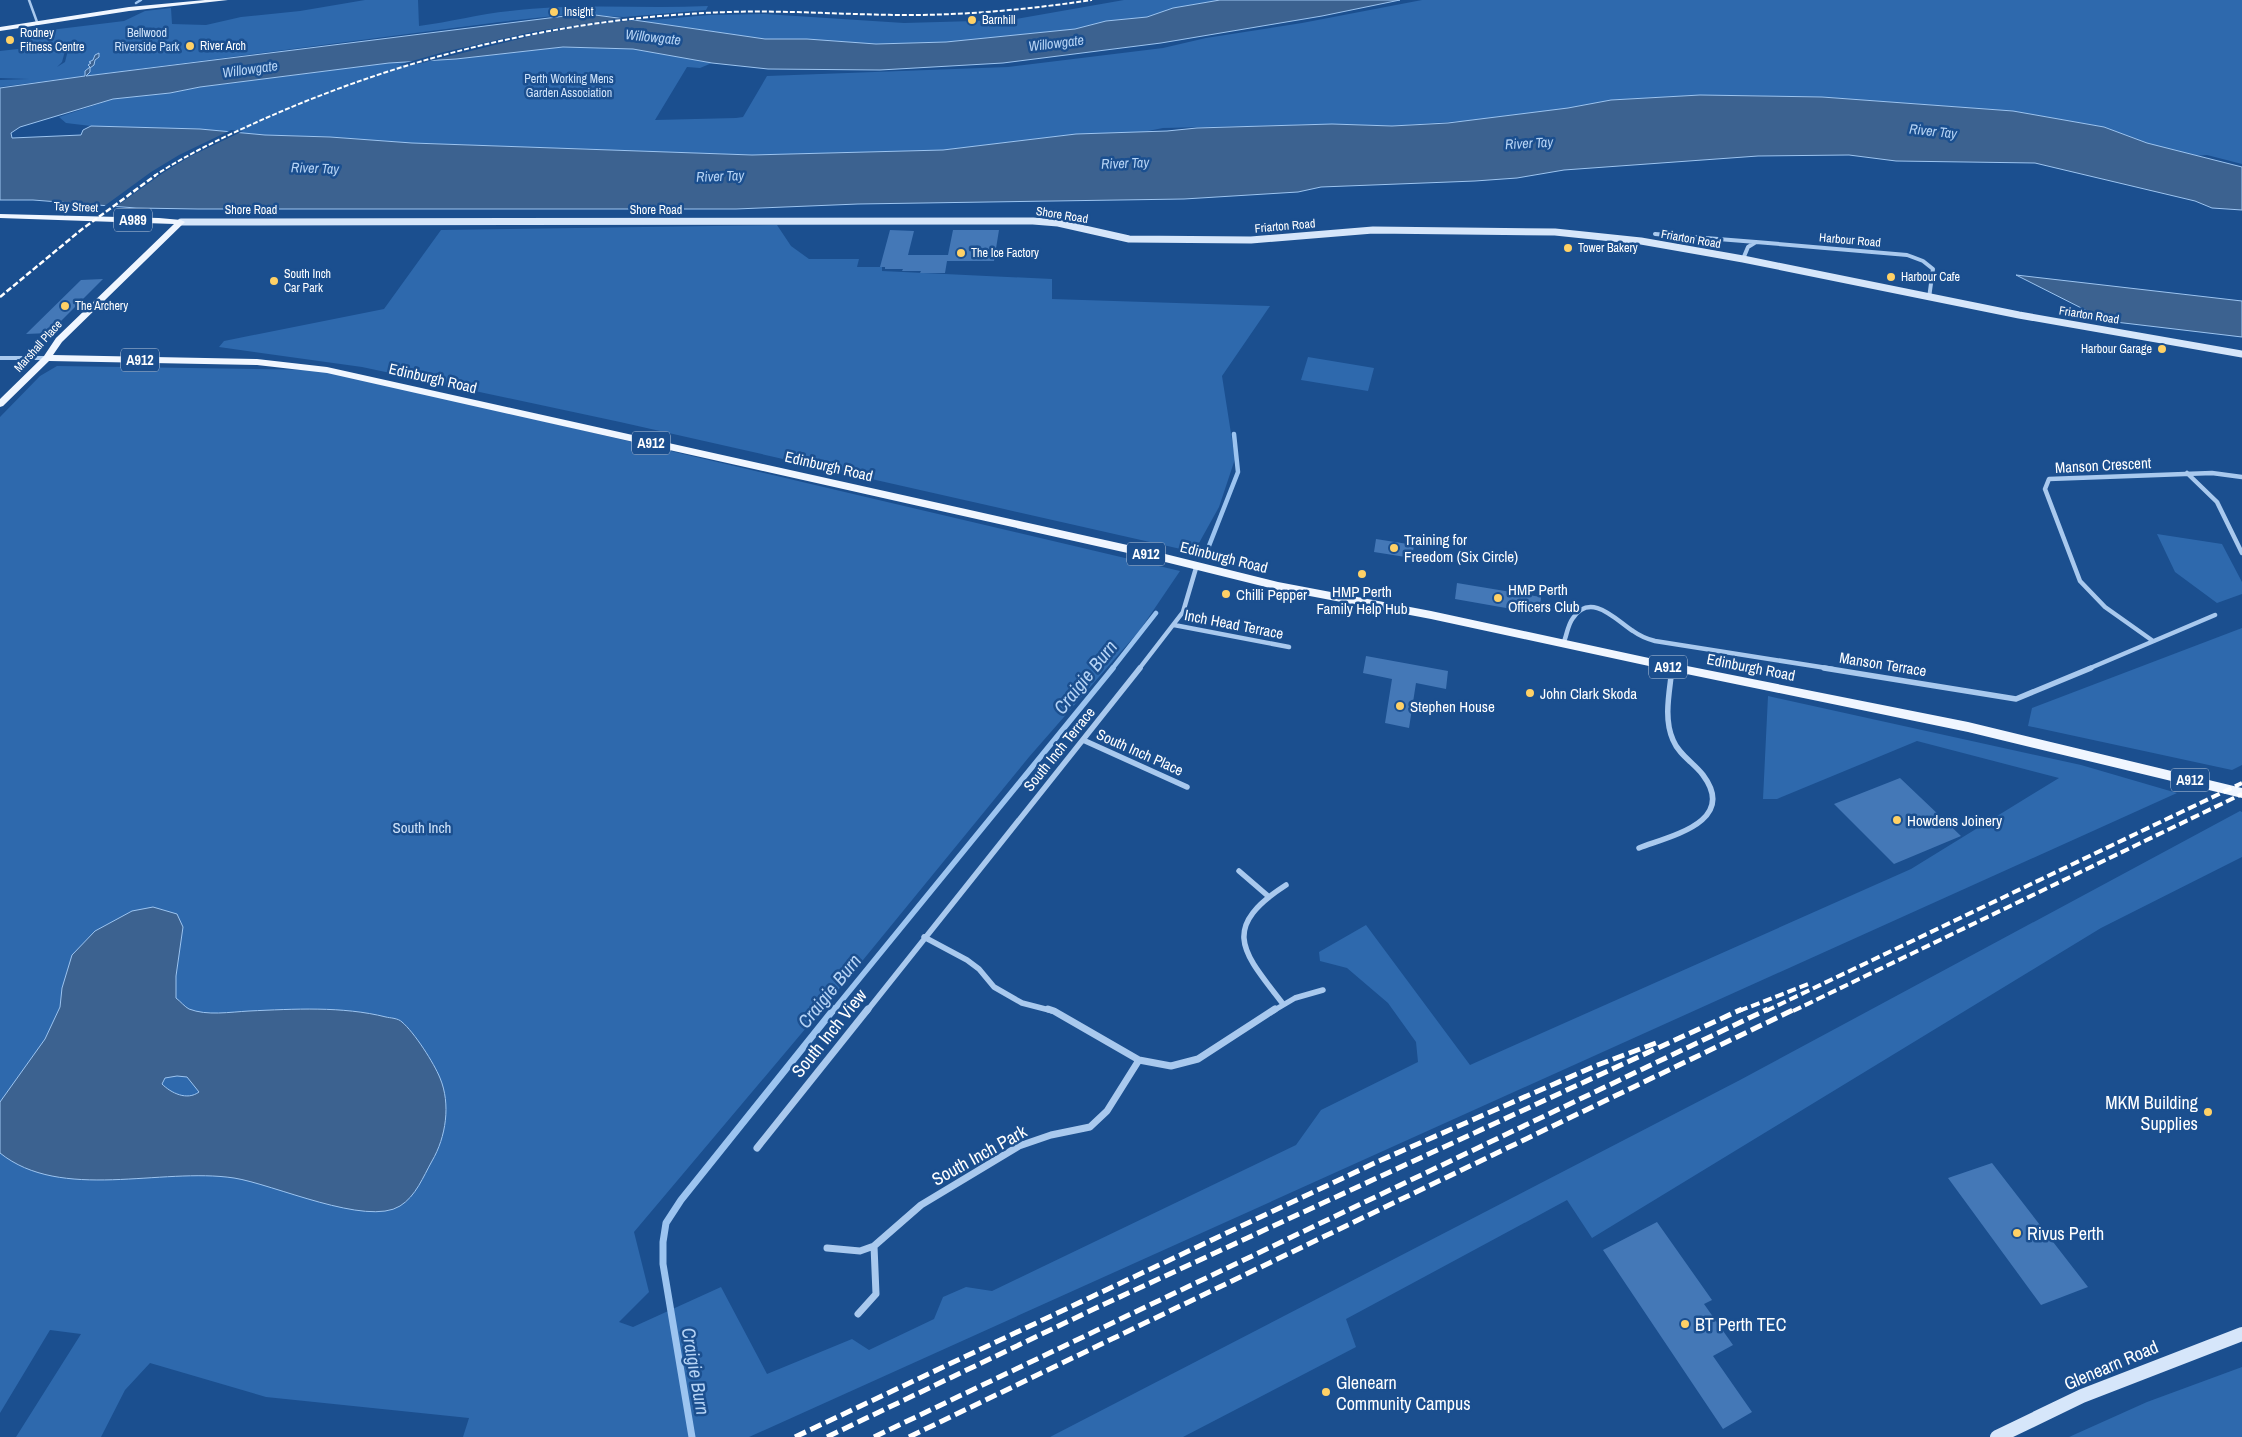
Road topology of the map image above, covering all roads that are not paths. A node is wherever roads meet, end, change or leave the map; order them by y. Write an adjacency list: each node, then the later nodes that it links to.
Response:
1 (29, 0): 4 (street)
2 (225, 0): 3 (main road)
3 (213, 1): 4 (main road)
4 (37, 22): 5 (main road)
5 (0, 28)
6 (0, 216): 7 (main road, Tay Street / A989)
7 (181, 222): 9 (street, Shore Road); 15 (main road, Marshall Place / A989)
8 (1655, 234): 10 (street)
9 (1129, 239): 11 (street, Friarton Road)
10 (1756, 242): 11 (street); 12 (street, Harbour Road)
11 (1743, 259): 12 (street, Friarton Road)
12 (1929, 298): 13 (street, Friarton Road)
13 (2242, 354)
14 (0, 358): 15 (street)
15 (47, 358): 16 (main road, Marshall Place / A989); 20 (main road, Edinburgh Road / A912)
16 (0, 404)
17 (2187, 473): 18 (street, Manson Crescent); 19 (street); 23 (street, Manson Crescent)
18 (2242, 477)
19 (2242, 553)
20 (1196, 568): 22 (street, South Inch Terrace); 24 (main road, Edinburgh Road / A912)
21 (2214, 615): 23 (street, Manson Terrace)
22 (1174, 626): 25 (street, Inch Head Terrace); 27 (street, South Inch Terrace)
23 (2153, 641): 24 (street, Manson Terrace)
24 (1563, 644): 26 (main road, Edinburgh Road / A912)
25 (1289, 647)
26 (1672, 667): 29 (main road, Edinburgh Road / A912); 30 (street)
27 (1082, 740): 28 (street, South Inch Place); 34 (street, South Inch Terrace)
28 (1187, 787)
29 (2242, 793)
30 (1639, 848)
31 (1239, 871): 33 (street)
32 (1286, 885): 33 (street)
33 (1268, 896): 36 (street)
34 (924, 937): 37 (street); 38 (street, South Inch View)
35 (1324, 990): 36 (street)
36 (1283, 1004): 37 (street)
37 (1138, 1060): 39 (street, South Inch Park)
38 (757, 1148)
39 (874, 1246): 40 (street); 41 (street)
40 (827, 1248)
41 (858, 1314)
42 (2242, 1334): 43 (street, Glenearn Road)
43 (1997, 1437)

